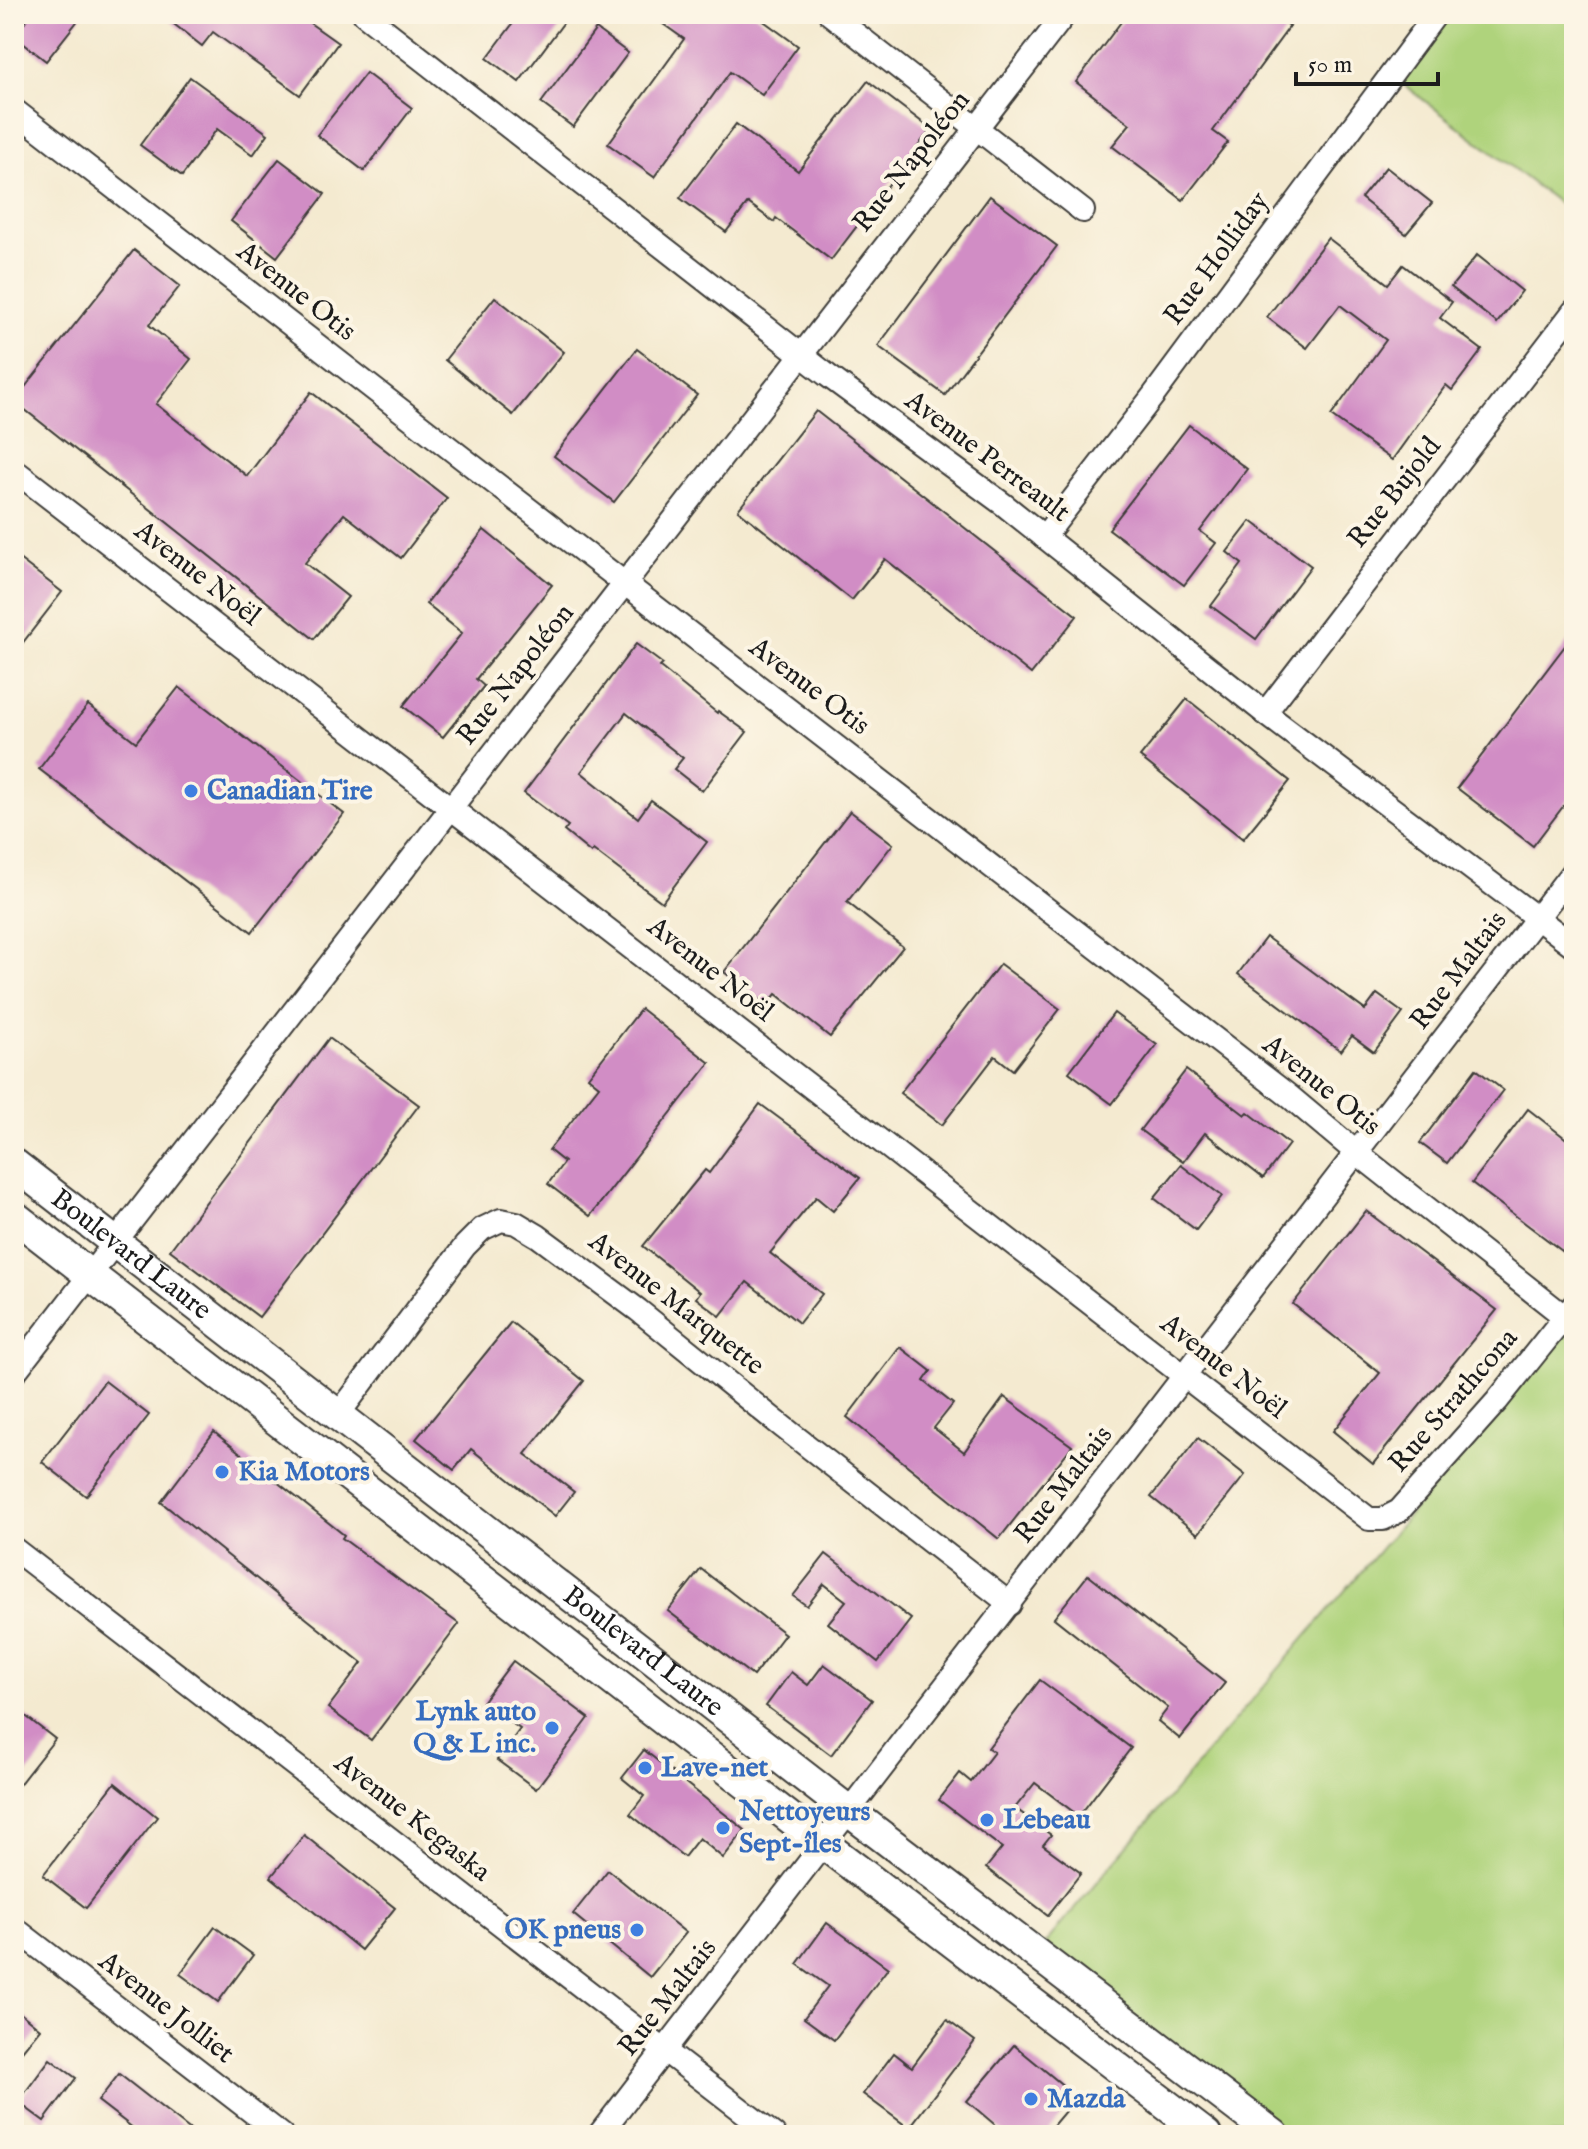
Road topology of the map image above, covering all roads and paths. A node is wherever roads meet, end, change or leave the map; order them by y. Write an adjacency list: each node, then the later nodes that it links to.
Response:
1 (364, 14): 9 (street, Avenue Perreault)
2 (830, 14): 6 (street)
3 (1065, 14): 6 (street, Rue Napoléon)
4 (1436, 14): 11 (street, Rue Holliday)
5 (14, 110): 12 (street, Avenue Otis)
6 (977, 128): 7 (street); 9 (street, Rue Napoléon)
7 (1083, 211)
8 (1574, 311): 13 (street, Rue Bujold)
9 (803, 353): 11 (street, Avenue Perreault); 12 (street, Rue Napoléon)
10 (14, 470): 14 (street, Avenue Noël)
11 (1044, 537): 13 (street, Avenue Perreault)
12 (624, 585): 14 (street, Rue Napoléon); 18 (street, Avenue Otis)
13 (1265, 713): 16 (street, Avenue Perreault)
14 (451, 808): 21 (street, Rue Napoléon); 25 (street, Avenue Noël)
15 (1574, 870): 16 (street, Rue Maltais)
16 (1537, 918): 17 (street, Avenue Perreault); 18 (street, Rue Maltais)
17 (1574, 946)
18 (1357, 1153): 23 (street, Avenue Otis); 25 (street, Rue Maltais)
19 (14, 1164): 21 (highway, Boulevard Laure)
20 (14, 1216): 22 (highway, Boulevard Laure)
21 (115, 1242): 22 (street, Rue Napoléon); 26 (highway, Boulevard Laure)
22 (90, 1275): 24 (street, Rue Napoléon); 31 (highway, Boulevard Laure)
23 (1569, 1311): 27 (street, Rue Strathcona)
24 (14, 1373)
25 (1186, 1375): 27 (street, Avenue Noël); 29 (street, Rue Maltais)
26 (338, 1415): 29 (street, Avenue Marquette); 30 (highway, Boulevard Laure)
27 (1369, 1519)
28 (14, 1549): 33 (street, Avenue Kegaska)
29 (1010, 1604): 30 (street, Rue Maltais)
30 (850, 1812): 31 (street, Rue Maltais); 38 (highway, Boulevard Laure)
31 (825, 1845): 33 (street, Rue Maltais); 37 (highway, Boulevard Laure)
32 (14, 1928): 34 (street, Avenue Jolliet)
33 (665, 2051): 35 (street, Rue Maltais); 36 (street, Avenue Kegaska)
34 (282, 2135)
35 (599, 2135)
36 (774, 2135)
37 (1206, 2135)
38 (1274, 2135)

